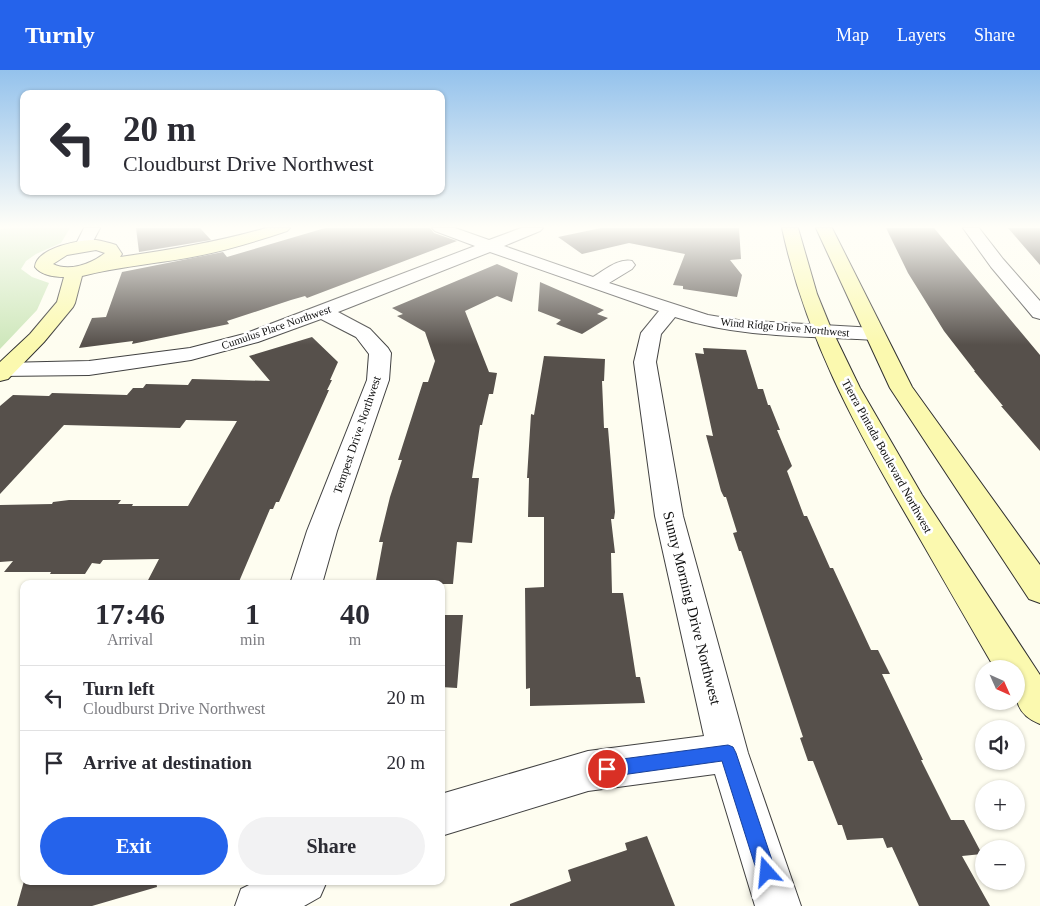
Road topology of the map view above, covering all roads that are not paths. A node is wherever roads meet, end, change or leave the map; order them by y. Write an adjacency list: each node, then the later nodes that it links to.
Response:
1 (44, 267): 9 (main road)
2 (90, 267): 9 (main road)
3 (437, 267): 12 (street, Cumulus Place Northwest)
4 (549, 267): 10 (street, Wind Ridge Drive Northwest)
5 (623, 267): 10 (street)
6 (800, 267): 14 (main road, Tierra Pintada Boulevard Northwest)
7 (843, 267): 15 (main road)
8 (1000, 267): 13 (street)
9 (74, 271): 16 (main road)
10 (595, 284): 11 (street, Wind Ridge Drive Northwest)
11 (670, 310): 14 (street, Wind Ridge Drive Northwest); 22 (street, Sunny Morning Drive Northwest)
12 (322, 312): 16 (street, Cumulus Place Northwest); 17 (street, Tempest Drive Northwest)
13 (1040, 313)
14 (820, 331): 15 (street, Wind Ridge Drive Northwest); 19 (main road, Tierra Pintada Boulevard Northwest)
15 (875, 334): 18 (main road)
16 (2, 372)
17 (307, 580)
18 (1040, 590)
19 (1010, 660)
20 (1025, 683): 21 (main road, Tierra Pintada Boulevard Northwest)
21 (1040, 706)
22 (728, 753): 23 (street); 24 (street, Sunny Morning Drive Northwest)
23 (445, 814)
24 (778, 906)

